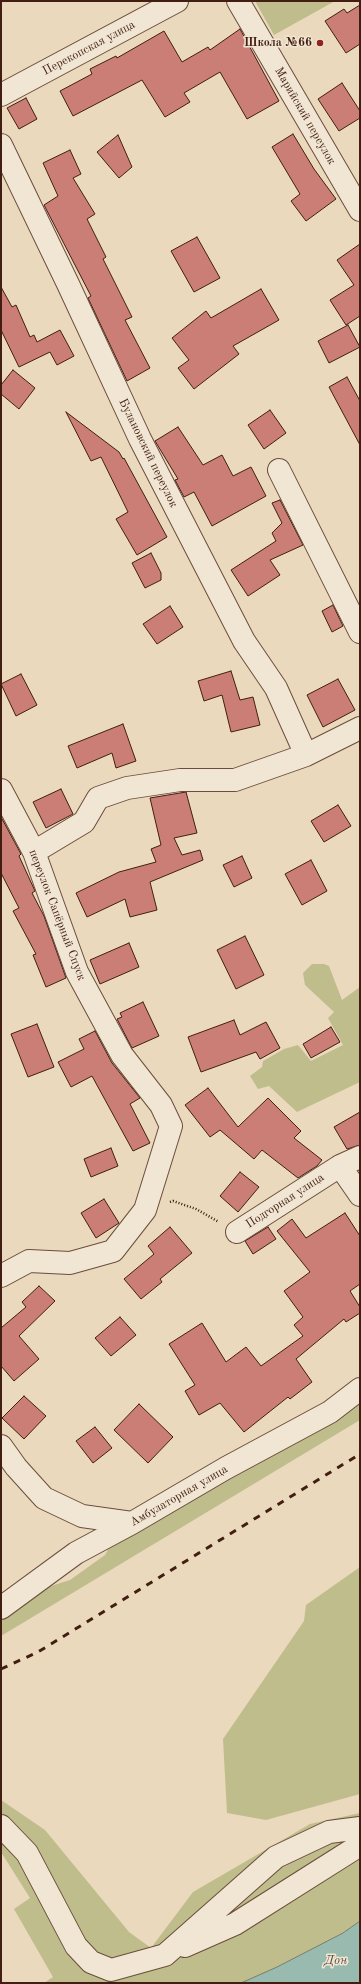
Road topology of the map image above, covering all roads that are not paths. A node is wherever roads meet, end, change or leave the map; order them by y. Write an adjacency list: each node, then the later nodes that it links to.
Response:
1 (177, 1): 3 (street, Перекопская улица)
2 (238, 1): 5 (street, Марийский переулок)
3 (1, 95)
4 (1, 145): 9 (street, Булановский переулок)
5 (360, 210)
6 (279, 470): 7 (street)
7 (360, 632)
8 (360, 728): 9 (street)
9 (306, 755): 11 (street)
10 (1, 790): 11 (street, переулок Сапёрный Спуск)
11 (34, 852): 16 (street, переулок Сапёрный Спуск)
12 (360, 1157): 13 (street, Подгорная улица)
13 (340, 1166): 14 (street); 15 (street, Подгорная улица)
14 (360, 1196)
15 (237, 1232)
16 (1, 1276)
17 (360, 1389): 19 (street, Амбулаторная улица)
18 (1, 1446): 19 (street)
19 (132, 1523): 20 (street, Амбулаторная улица)
20 (1, 1608)
21 (1, 1826): 24 (street)
22 (360, 1828): 24 (street)
23 (360, 1845): 24 (street)
24 (166, 1955)

